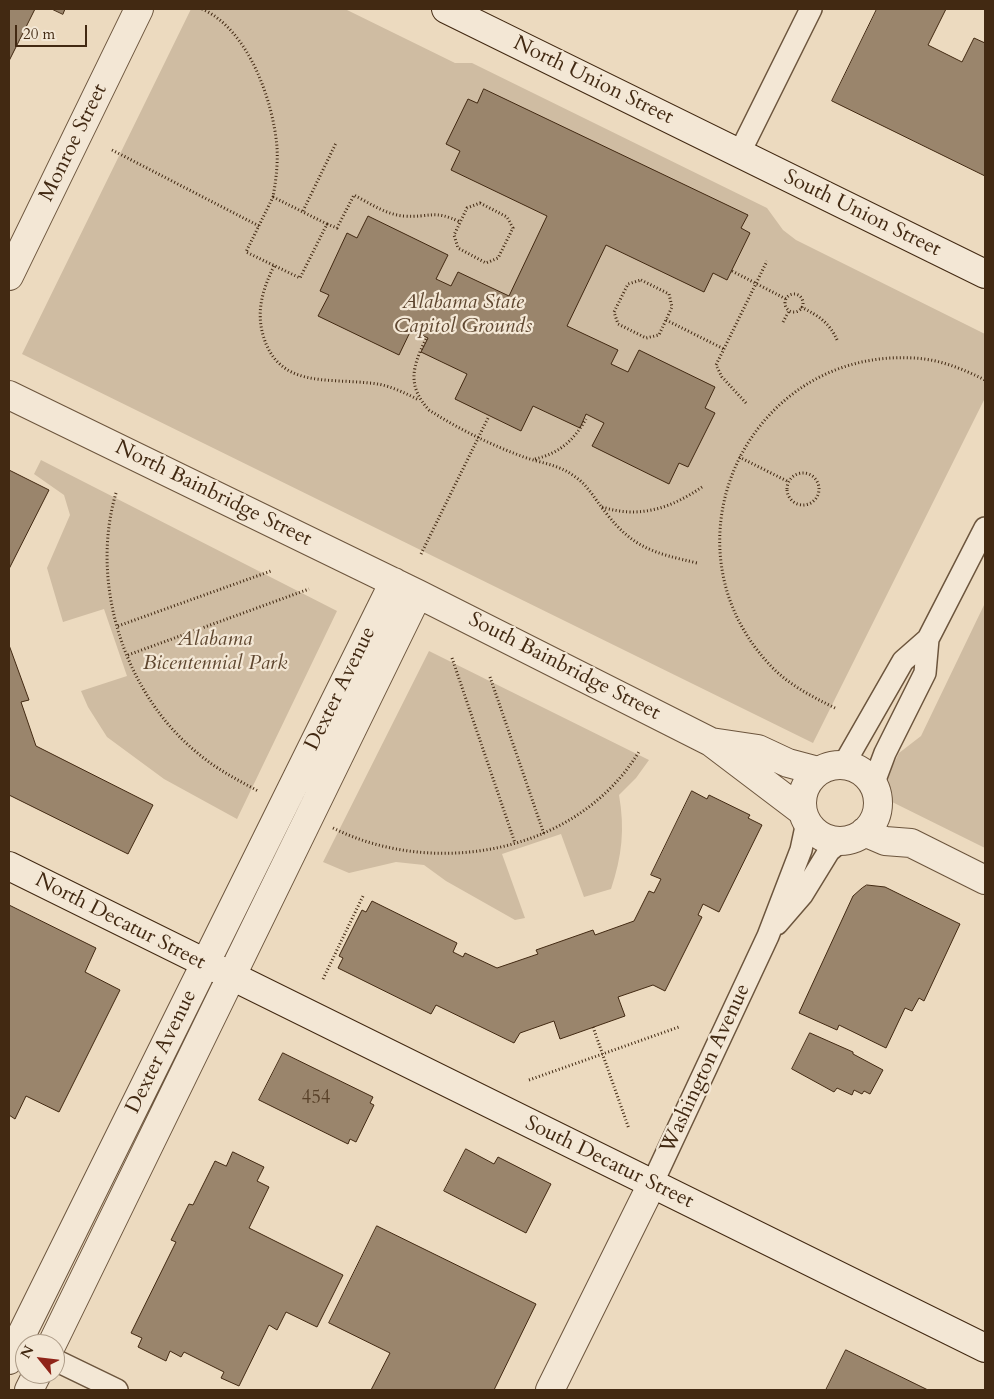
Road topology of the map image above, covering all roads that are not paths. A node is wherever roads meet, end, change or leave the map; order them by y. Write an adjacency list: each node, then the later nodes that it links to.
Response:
1 (139, 9): 6 (street, Monroe Street)
2 (446, 9): 4 (street, North Union Street)
3 (811, 9): 4 (street)
4 (740, 154): 5 (street, South Union Street)
5 (985, 274)
6 (9, 276)
7 (9, 395): 9 (street, North Bainbridge Street)
8 (985, 528): 10 (street)
9 (406, 588): 11 (street, South Bainbridge Street); 21 (street, Dexter Avenue); 22 (street, Dexter Avenue)
10 (928, 639): 12 (street); 14 (street)
11 (711, 742): 13 (street, South Bainbridge Street); 15 (street, South Bainbridge Street)
12 (844, 764): 13 (street); 14 (street)
13 (818, 771): 15 (street)
14 (876, 796): 16 (street); 17 (street)
15 (805, 816): 16 (street); 20 (street, Washington Avenue)
16 (852, 837): 17 (street); 20 (street, Washington Avenue)
17 (911, 843): 19 (street)
18 (9, 866): 21 (street, North Decatur Street)
19 (985, 880)
20 (768, 936): 23 (street, Washington Avenue)
21 (205, 964): 22 (street, North Decatur Street); 24 (street, Dexter Avenue)
22 (232, 978): 23 (street, South Decatur Street); 25 (street, Dexter Avenue)
23 (652, 1184): 26 (street, South Decatur Street); 29 (street, Washington Avenue)
24 (21, 1334)
25 (57, 1334)
26 (985, 1348)
27 (65, 1365): 28 (street)
28 (116, 1390)
29 (550, 1390)

